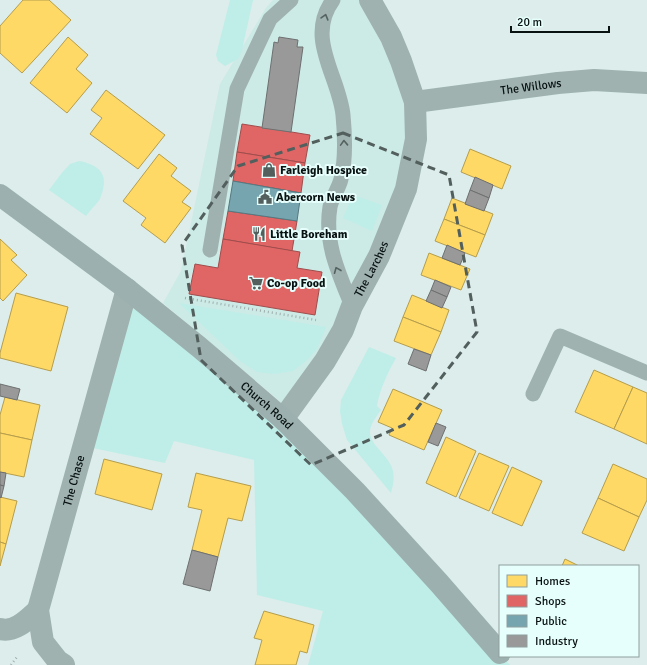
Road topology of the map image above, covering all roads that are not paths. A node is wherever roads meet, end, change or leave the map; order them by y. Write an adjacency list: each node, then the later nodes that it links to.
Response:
1 (290, 0): 7 (lane)
2 (333, 0): 9 (lane, one-way to 2)
3 (370, 0): 5 (street, The Larches)
4 (647, 83): 5 (street, The Willows)
5 (415, 102): 9 (street, The Larches)
6 (0, 195): 8 (street, Church Road)
7 (210, 250)
8 (126, 289): 12 (street, Church Road); 13 (street, The Chase)
9 (349, 315): 12 (street, The Larches)
10 (647, 373): 11 (lane)
11 (533, 394)
12 (283, 419): 15 (street, Church Road)
13 (38, 610): 14 (street); 17 (street, The Chase)
14 (0, 629)
15 (499, 652)
16 (503, 657): 18 (street)
17 (64, 665)
18 (510, 665)

